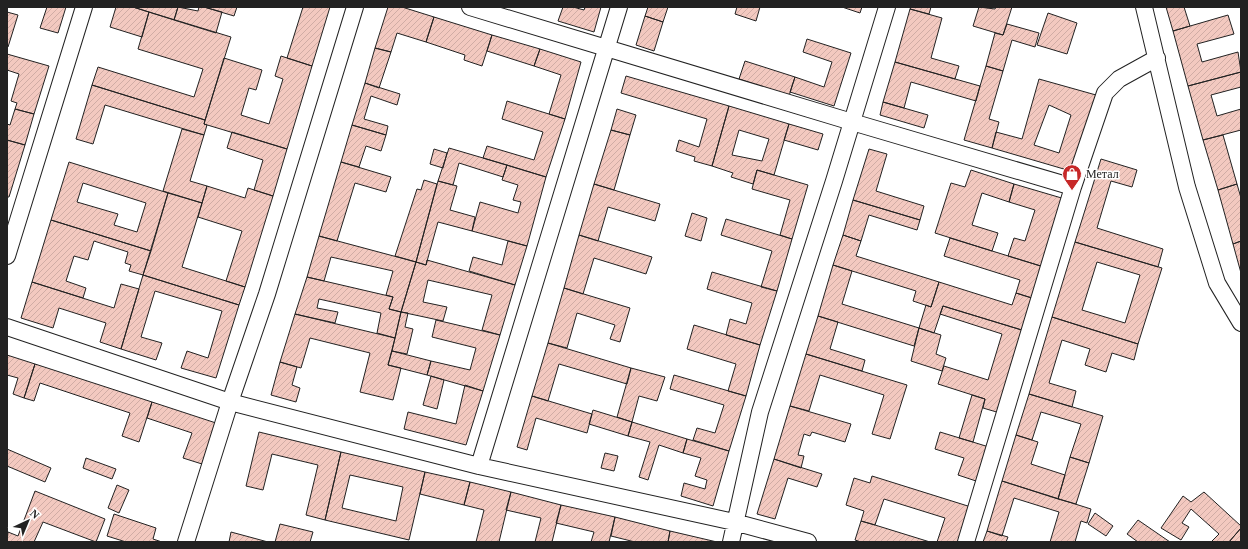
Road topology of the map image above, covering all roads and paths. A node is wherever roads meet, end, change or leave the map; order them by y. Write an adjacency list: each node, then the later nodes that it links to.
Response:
1 (84, 7): 11 (street)
2 (355, 7): 14 (street)
3 (470, 7): 7 (street)
4 (619, 7): 7 (street)
5 (888, 7): 9 (street)
6 (1144, 7): 8 (street)
7 (606, 48): 9 (street); 15 (street)
8 (1157, 58): 10 (street); 12 (street)
9 (852, 122): 10 (street); 16 (street)
10 (1073, 187): 20 (street)
11 (7, 256)
12 (1241, 323)
13 (7, 327): 14 (street)
14 (230, 402): 15 (street); 17 (street)
15 (479, 466): 16 (street)
16 (734, 522): 18 (street); 19 (street)
17 (186, 542)
18 (731, 542)
19 (808, 542)
20 (966, 542)

